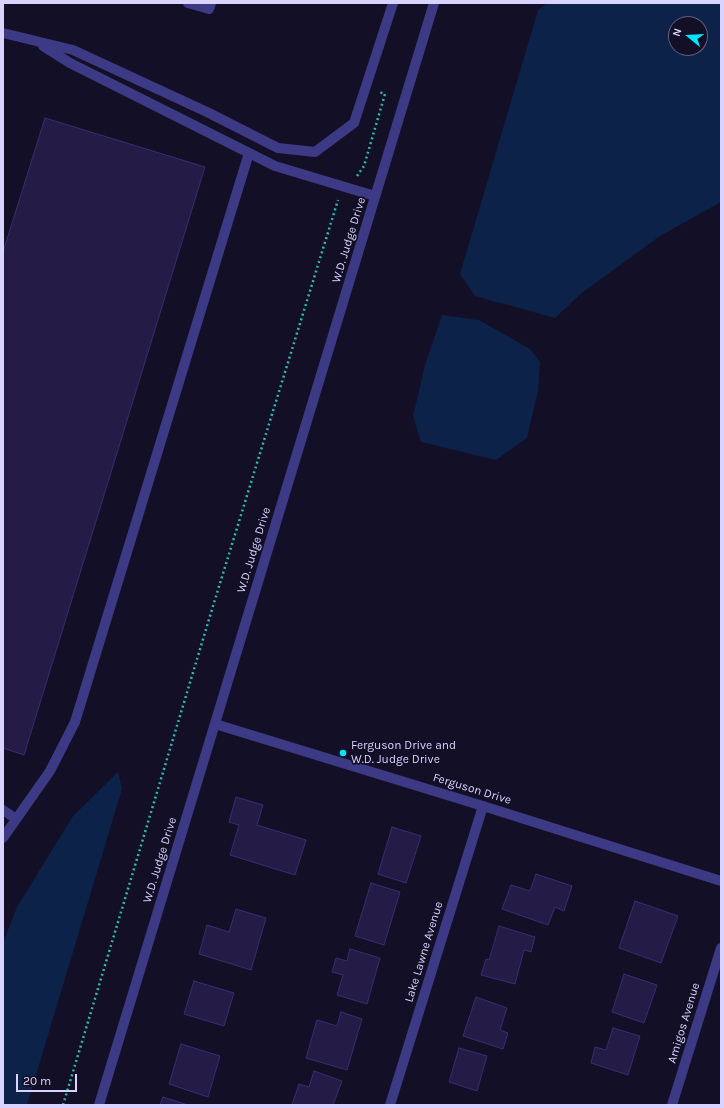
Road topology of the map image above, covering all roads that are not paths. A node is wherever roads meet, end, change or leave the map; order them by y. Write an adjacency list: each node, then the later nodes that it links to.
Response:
1 (188, 3): 2 (street)
2 (211, 3)
3 (393, 3): 6 (street)
4 (434, 3): 8 (street, W.D. Judge Drive)
5 (3, 33): 6 (street)
6 (36, 41): 7 (street)
7 (249, 153): 8 (street); 12 (street)
8 (375, 196): 9 (street, W.D. Judge Drive)
9 (215, 724): 10 (street, Ferguson Drive); 16 (street, W.D. Judge Drive)
10 (483, 806): 14 (street, Ferguson Drive); 17 (street, Lake Lawne Avenue)
11 (3, 810): 12 (street)
12 (16, 818): 13 (street)
13 (3, 838)
14 (721, 881)
15 (721, 948): 18 (street, Amigos Avenue)
16 (99, 1105)
17 (390, 1105)
18 (672, 1105)

